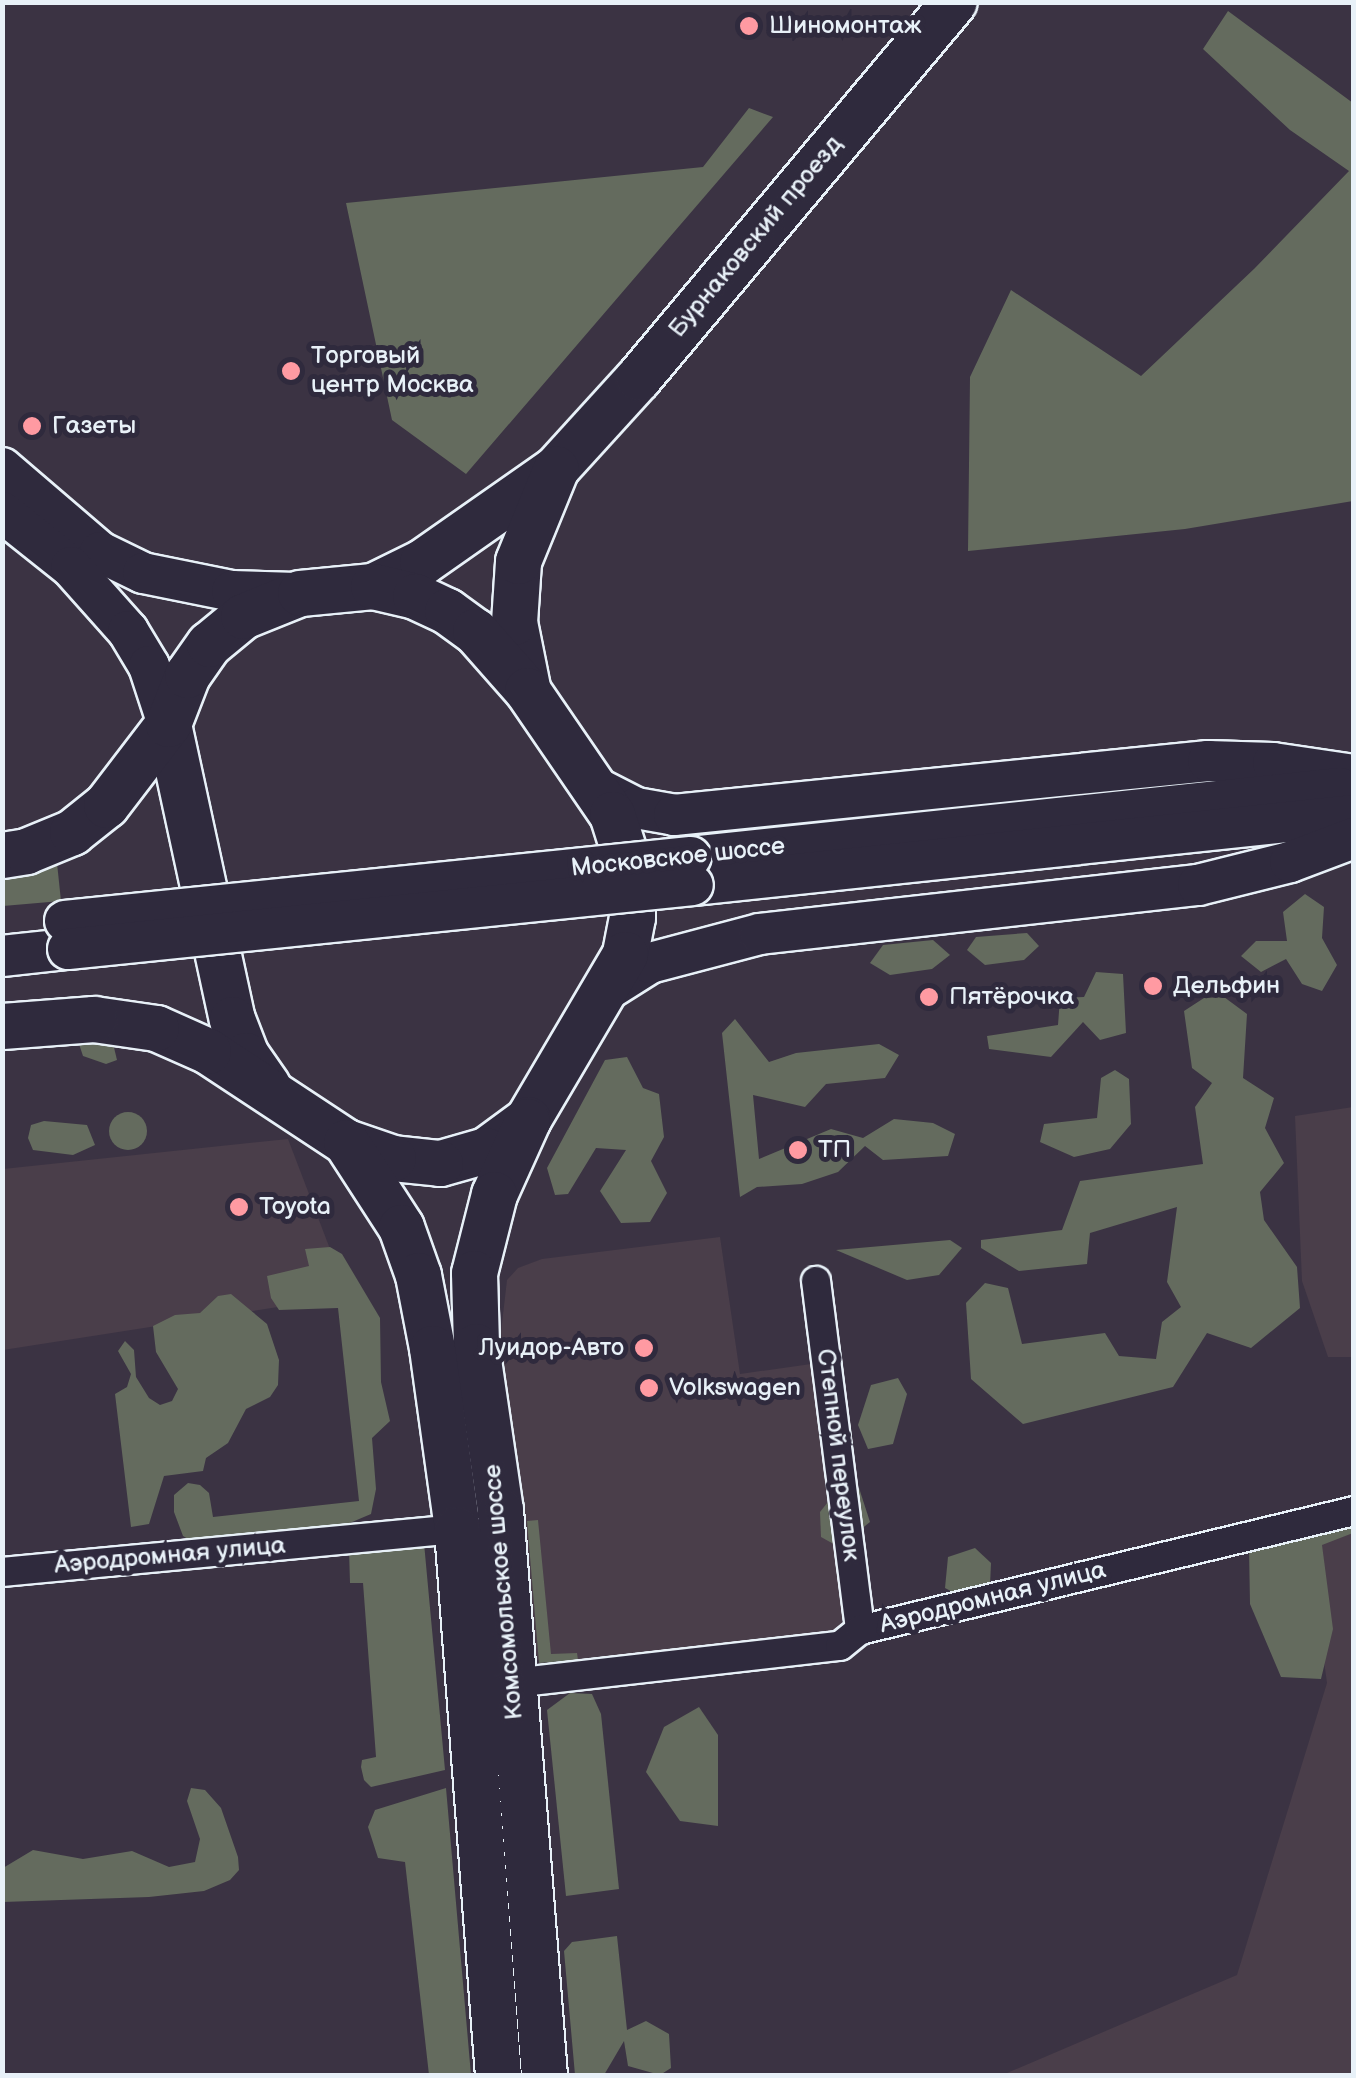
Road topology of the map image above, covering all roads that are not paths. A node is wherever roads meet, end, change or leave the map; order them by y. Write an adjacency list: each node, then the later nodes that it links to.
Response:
1 (953, 2): 3 (main road, Бурнаковский проезд)
2 (2, 468): 6 (main road)
3 (556, 468): 5 (main road); 7 (main road)
4 (2, 512): 8 (main road)
5 (373, 586): 6 (main road); 7 (main road)
6 (300, 594): 8 (main road)
7 (527, 690): 11 (main road)
8 (168, 724): 14 (main road); 21 (main road)
9 (1354, 774): 11 (main road)
10 (1354, 786): 15 (main road, Московское шоссе)
11 (598, 788): 19 (main road)
12 (1354, 815): 15 (main road, Московское шоссе)
13 (1354, 838): 19 (main road)
14 (2, 856)
15 (692, 871): 17 (main road, Московское шоссе, bridge)
16 (2, 928): 17 (main road, Московское шоссе)
17 (66, 935): 18 (main road, Московское шоссе)
18 (2, 956)
19 (607, 990): 22 (main road)
20 (2, 1026): 21 (main road)
21 (271, 1091): 23 (main road)
22 (528, 1119): 23 (main road); 29 (main road, Комсомольское шоссе)
23 (346, 1142): 26 (main road, Комсомольское шоссе)
24 (816, 1280): 28 (street, Степной переулок)
25 (1354, 1511): 28 (street, Аэродромная улица)
26 (456, 1529): 27 (street, Аэродромная улица); 30 (main road, Комсомольское шоссе)
27 (2, 1572)
28 (860, 1630): 29 (street, Аэродромная улица)
29 (514, 1683): 31 (main road, Комсомольское шоссе)
30 (498, 2076)
31 (544, 2076)

